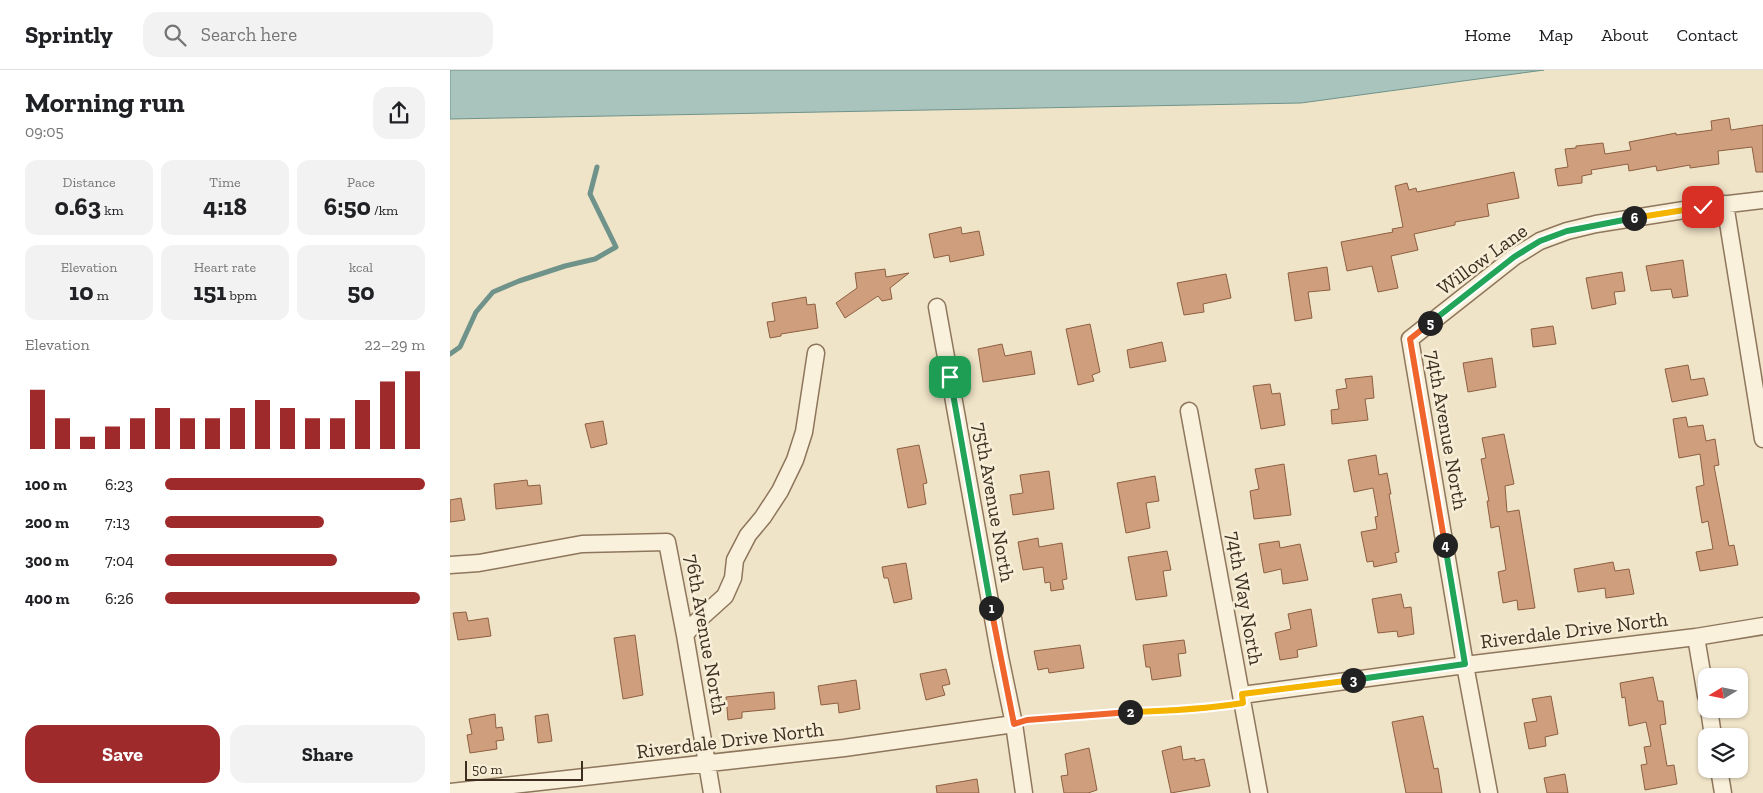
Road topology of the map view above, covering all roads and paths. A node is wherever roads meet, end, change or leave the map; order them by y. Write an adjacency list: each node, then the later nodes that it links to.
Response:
1 (1763, 200): 2 (street, Willow Lane)
2 (1725, 204): 4 (street, Willow Lane); 7 (street)
3 (938, 307): 15 (street, 75th Avenue North)
4 (1410, 339): 12 (street, 74th Avenue North)
5 (816, 352): 10 (street)
6 (1190, 411): 14 (street, 74th Way North)
7 (1763, 439)
8 (450, 565): 10 (street, 76th Avenue North)
9 (1763, 626): 11 (street, Riverdale Drive North)
10 (685, 635): 16 (street, 76th Avenue North)
11 (1696, 636): 12 (street, Riverdale Drive North); 13 (street)
12 (1465, 664): 14 (street, Riverdale Drive North); 22 (street, 74th Avenue North)
13 (1701, 668)
14 (1242, 699): 15 (path); 21 (street, 74th Way North)
15 (1014, 724): 16 (street, Riverdale Drive North); 20 (street, 75th Avenue North)
16 (708, 764): 18 (street, Riverdale Drive North); 19 (street, 76th Avenue North)
17 (1720, 778): 23 (street)
18 (450, 792)
19 (712, 793)
20 (1024, 793)
21 (1259, 793)
22 (1489, 793)
23 (1723, 793)

